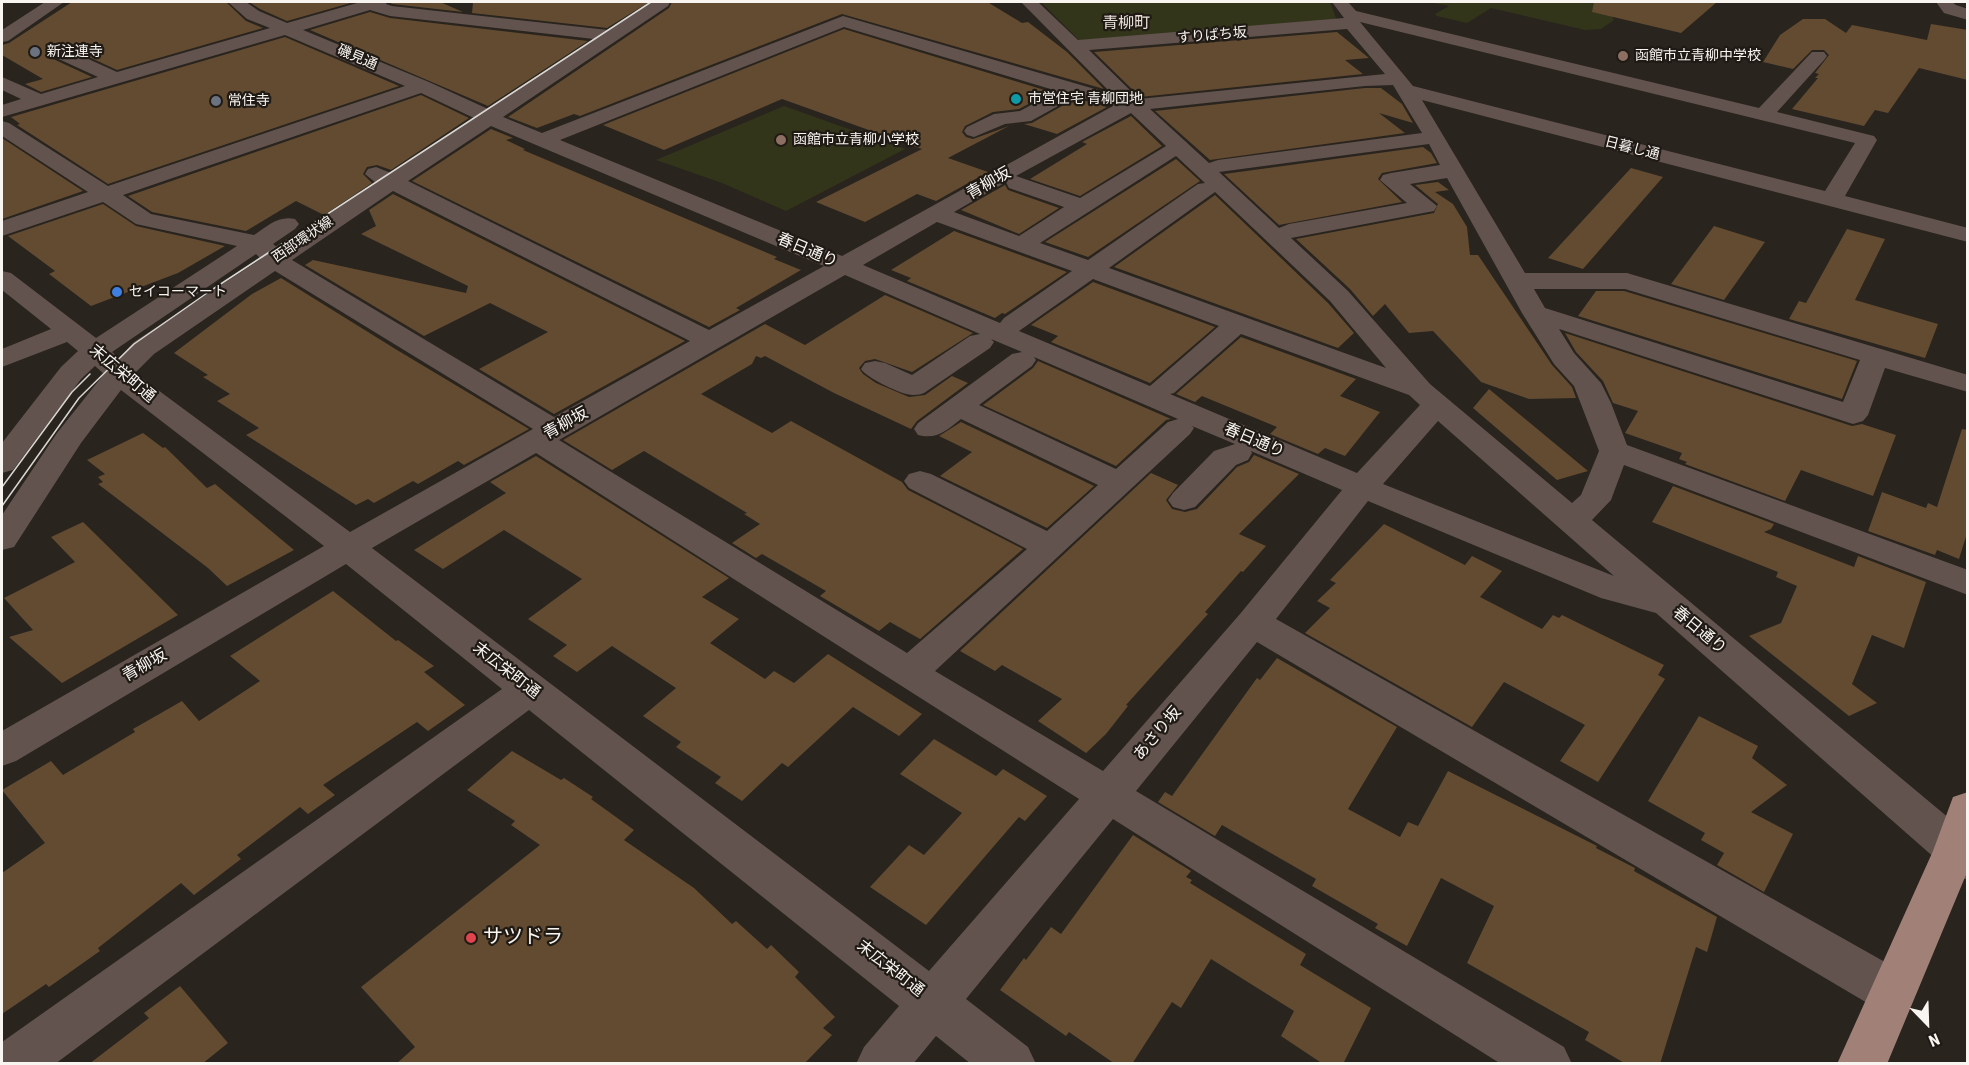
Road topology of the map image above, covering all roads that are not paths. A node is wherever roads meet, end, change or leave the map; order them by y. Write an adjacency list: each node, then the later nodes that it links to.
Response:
1 (56, 2): 10 (street)
2 (236, 2): 14 (street, 磯見通)
3 (371, 2): 14 (street); 15 (street)
4 (635, 2): 15 (street, 西部環状線)
5 (662, 2): 16 (street, 西部環状線)
6 (853, 2): 13 (street)
7 (1029, 2): 18 (street)
8 (1944, 2): 12 (street)
9 (1347, 13): 18 (street, すりばち坂); 23 (street); 30 (street, すりばち坂)
10 (37, 14): 11 (street); 17 (street)
11 (2, 15)
12 (1968, 15)
13 (843, 21): 25 (street); 34 (street)
14 (286, 28): 21 (street); 24 (street, 磯見通)
15 (586, 34): 16 (street); 29 (street, 西部環状線)
16 (610, 36): 29 (street, 西部環状線)
17 (2, 37)
18 (1073, 46): 27 (street)
19 (58, 52): 21 (street)
20 (1818, 56): 30 (street)
21 (115, 78): 26 (street)
22 (2, 83): 26 (street)
23 (1402, 85): 27 (street, 日暮し通); 33 (street); 42 (street, 日暮し通)
24 (422, 86): 29 (street, 磯見通); 41 (street)
25 (1073, 90): 27 (street); 32 (street)
26 (39, 100): 28 (street)
27 (1134, 105): 45 (street, 青柳坂); 67 (street)
28 (2, 111)
29 (480, 114): 34 (street, 春日通り); 38 (street, 西部環状線); 38 (street, 西部環状線)
30 (1764, 115): 42 (street, すりばち坂)
31 (2, 127): 41 (street)
32 (974, 131)
33 (1435, 137): 36 (street); 37 (street)
34 (543, 140): 51 (street, 春日通り)
35 (1168, 152): 43 (street)
36 (1218, 166)
37 (1453, 170): 47 (street); 54 (street)
38 (391, 182): 50 (street, 西部環状線); 58 (street)
39 (1017, 183): 43 (street)
40 (1206, 189): 52 (street)
41 (102, 193): 46 (street); 50 (street)
42 (1831, 201): 48 (street, 日暮し通)
43 (1082, 206): 49 (street)
44 (308, 210): 50 (street, 西部環状線)
45 (937, 214): 49 (street); 51 (street, 青柳坂)
46 (2, 229)
47 (1289, 231)
48 (1968, 235)
49 (1020, 245): 52 (street)
50 (267, 251): 60 (street, 西部環状線); 71 (street)
51 (844, 267): 58 (street, 青柳坂); 77 (street, 春日通り)
52 (1090, 270): 56 (street); 57 (street)
53 (2, 278): 60 (street, 末広栄町通)
54 (1516, 280): 55 (street); 61 (street)
55 (1535, 313): 61 (street); 72 (street)
56 (1238, 323): 66 (street); 67 (street)
57 (1013, 324)
58 (712, 342): 71 (street, 青柳坂)
59 (980, 342): 64 (street)
60 (95, 351): 62 (street); 74 (street, 西部環状線); 80 (street, 西部環状線); 82 (street, 末広栄町通)
61 (1875, 357): 65 (street)
62 (2, 359)
63 (1022, 360): 68 (street)
64 (875, 369)
65 (1968, 384)
66 (1164, 387)
67 (1428, 397): 77 (street, あさり坂); 79 (street)
68 (960, 406): 70 (street); 76 (street)
69 (1179, 428): 76 (street)
70 (929, 429)
71 (546, 435): 82 (street, 青柳坂); 86 (street)
72 (1614, 451): 79 (street); 83 (street)
73 (1237, 453): 78 (street)
74 (2, 463)
75 (920, 481): 81 (street)
76 (1120, 483): 81 (street)
77 (1362, 488): 84 (street, 春日通り); 85 (street, あさり坂)
78 (1184, 500)
79 (1570, 521): 84 (street)
80 (2, 539)
81 (1050, 547): 86 (street)
82 (348, 548): 87 (street, 末広栄町通); 88 (street, 青柳坂)
83 (1968, 583)
84 (1666, 603): 91 (street, 春日通り)
85 (1253, 623): 89 (street, あさり坂); 92 (street)
86 (909, 673): 89 (street)
87 (530, 689): 93 (street, 末広栄町通); 94 (street)
88 (2, 750)
89 (1107, 794): 93 (street, あさり坂); 97 (street)
90 (1968, 809): 91 (main road)
91 (1961, 856): 92 (main road)
92 (1892, 991): 98 (main road)
93 (933, 1002): 95 (street, あさり坂); 96 (street, 末広栄町通)
94 (13, 1064)
95 (881, 1064)
96 (1011, 1064)
97 (1546, 1064)
98 (1862, 1064)

